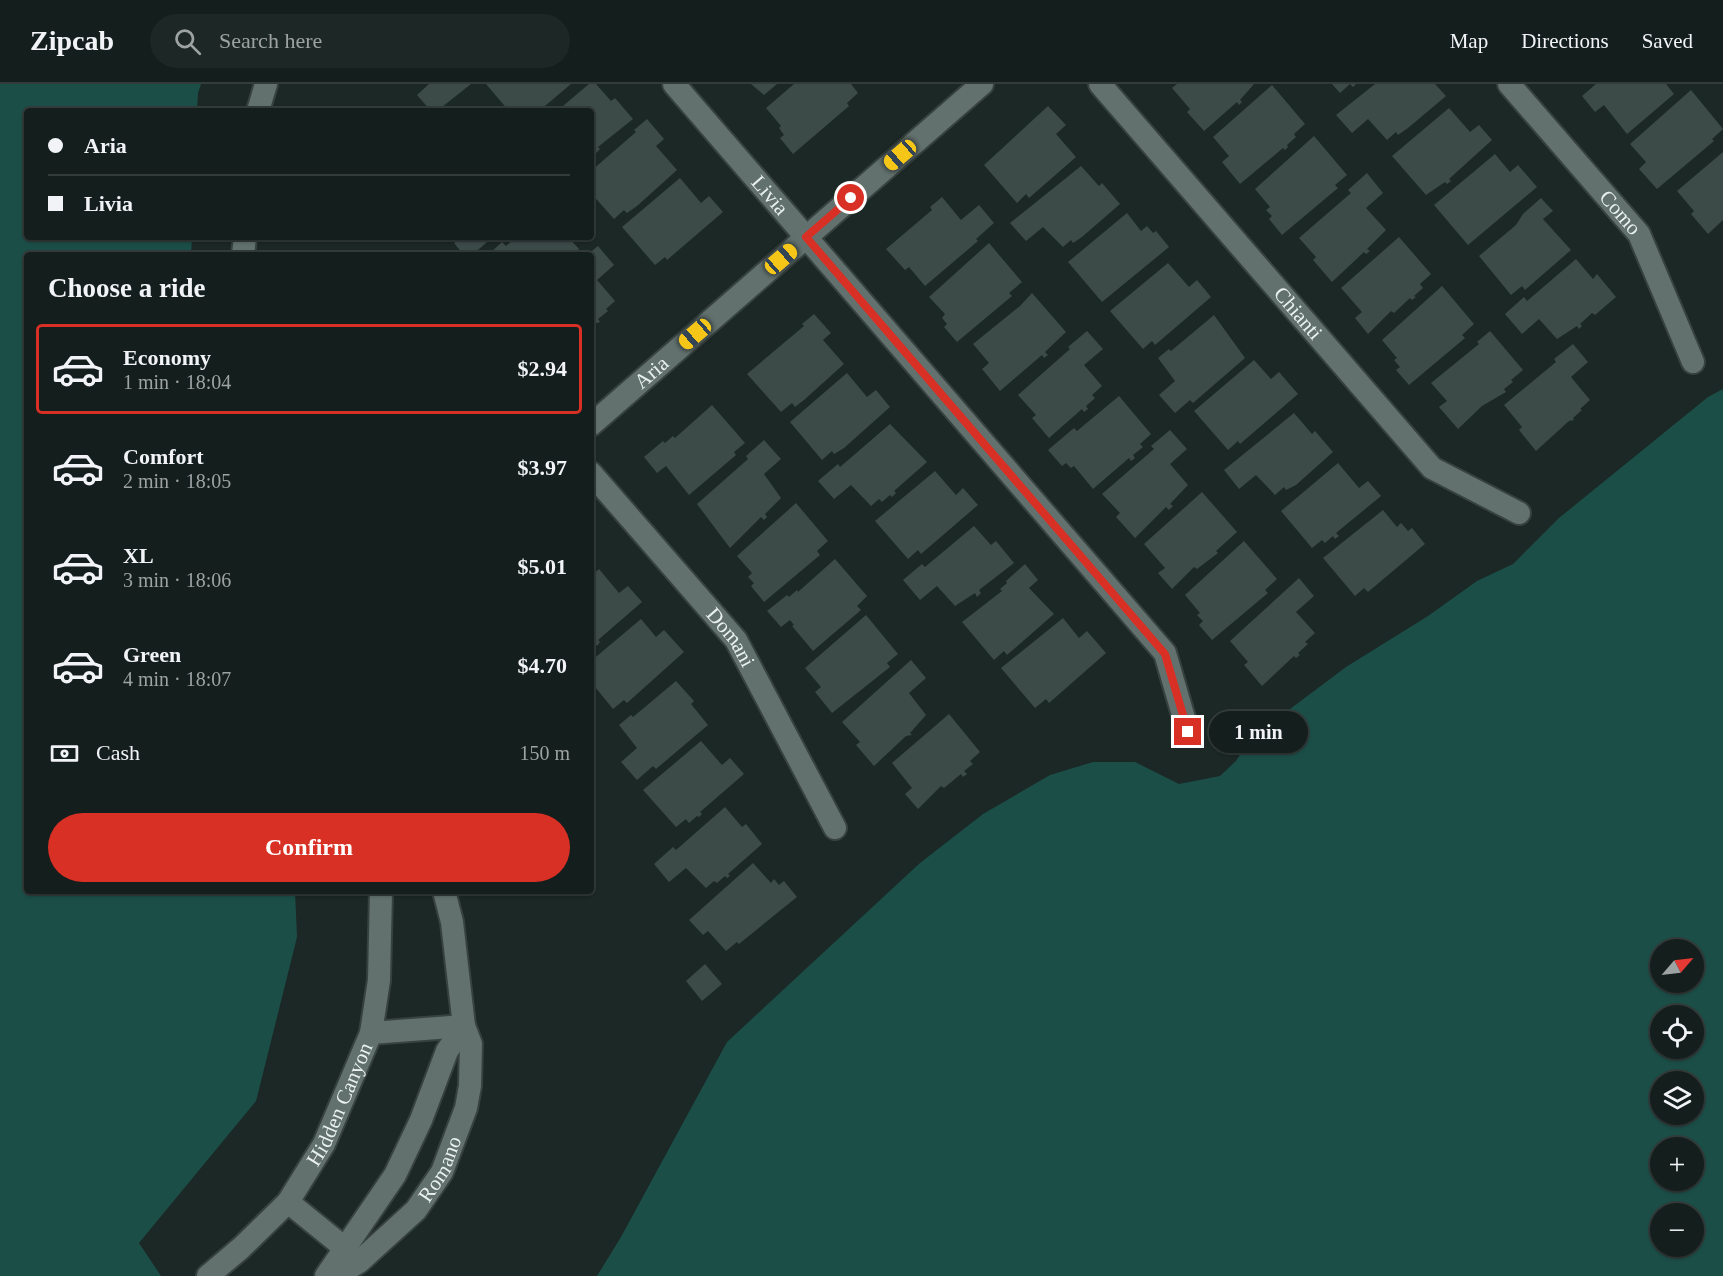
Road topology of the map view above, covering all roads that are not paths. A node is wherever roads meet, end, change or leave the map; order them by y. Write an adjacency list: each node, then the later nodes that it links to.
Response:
1 (266, 84): 6 (street)
2 (674, 84): 7 (street, Livia)
3 (982, 84): 7 (street, Aria)
4 (1100, 84): 11 (street, Chianti)
5 (1509, 84): 8 (street, Como)
6 (259, 108)
7 (806, 237): 9 (street, Aria); 12 (street, Livia)
8 (1693, 362)
9 (594, 422)
10 (594, 476): 13 (street, Domani)
11 (1520, 513)
12 (1188, 732)
13 (835, 828)
14 (381, 894): 17 (street, Hidden Canyon)
15 (445, 894): 16 (street, Romano)
16 (464, 1026): 17 (street); 19 (street, Romano); 22 (street, Romano)
17 (371, 1033): 18 (street, Hidden Canyon)
18 (288, 1202): 19 (street); 20 (street, Hidden Canyon)
19 (346, 1248): 21 (street, Romano)
20 (208, 1276)
21 (326, 1276)
22 (336, 1276)

